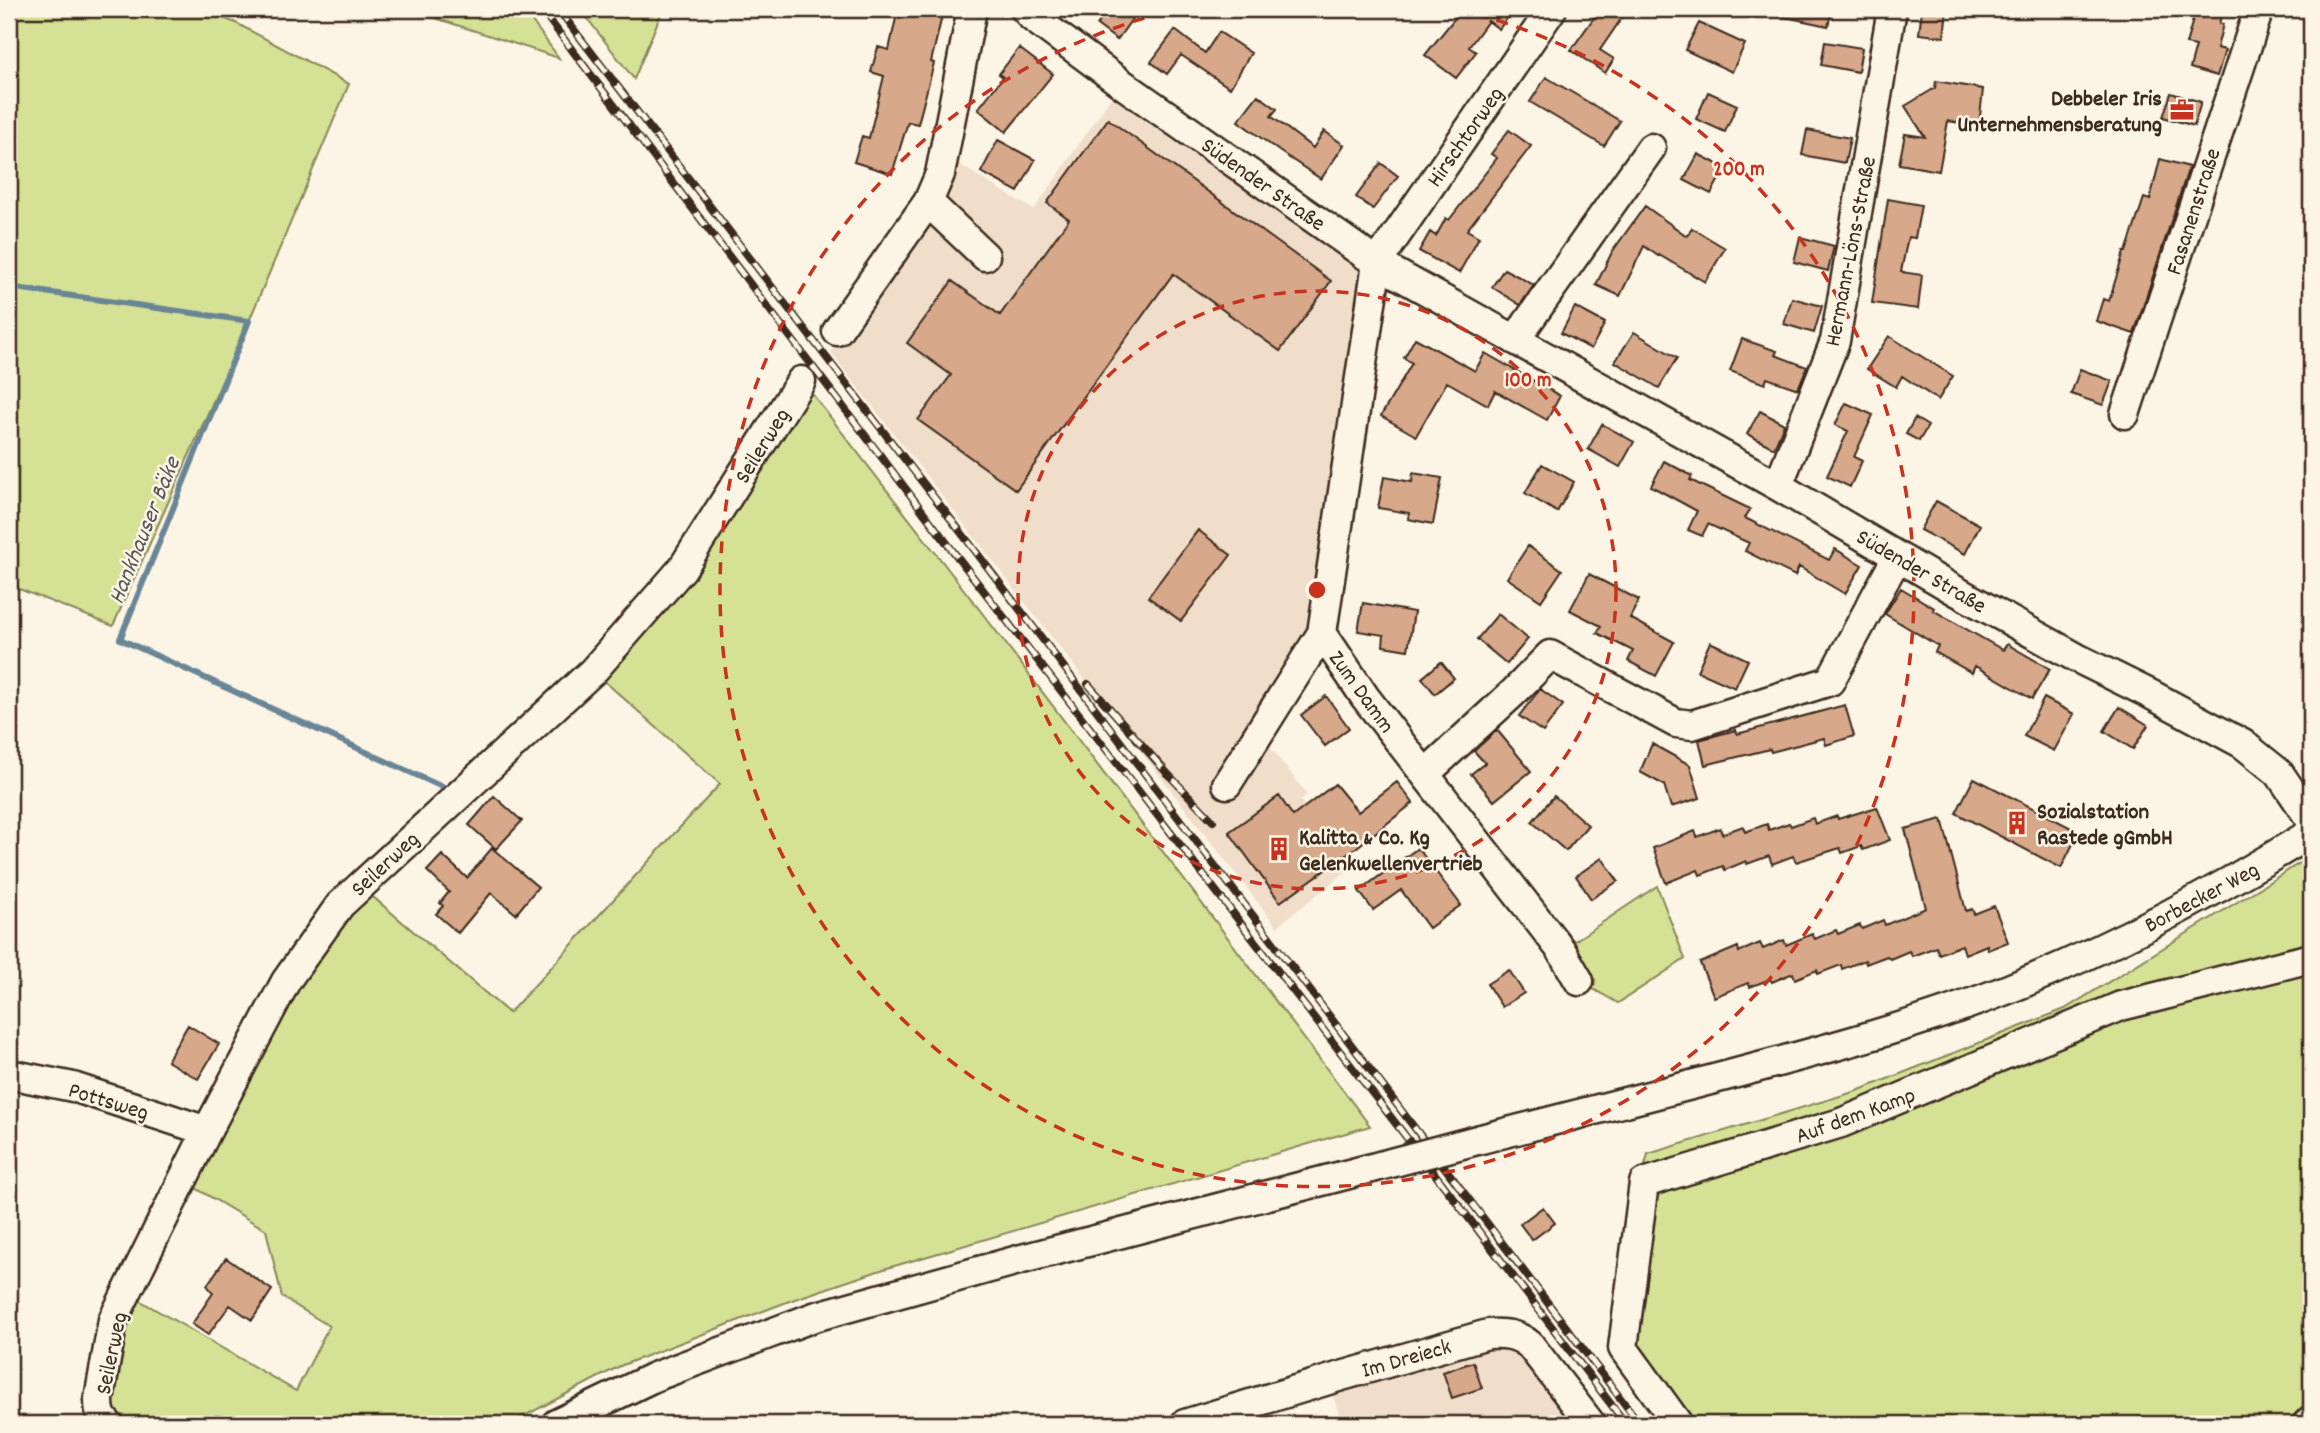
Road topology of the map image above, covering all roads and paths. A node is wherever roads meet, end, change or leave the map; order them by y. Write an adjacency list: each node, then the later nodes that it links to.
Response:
1 (972, 9): 7 (street)
2 (1025, 9): 9 (street, Südender Straße)
3 (1552, 9): 9 (street, Hirschtorweg)
4 (1892, 9): 14 (street, Hermann-Löns-Straße)
5 (2259, 9): 13 (street, Fasanenstraße)
6 (1651, 148): 11 (street)
7 (928, 202): 8 (street); 10 (street)
8 (985, 256)
9 (1377, 262): 11 (street, Südender Straße); 16 (street, Zum Damm)
10 (837, 331)
11 (1515, 340): 14 (street, Südender Straße)
12 (801, 381): 24 (street, Seilerweg)
13 (2125, 414)
14 (1779, 486): 15 (street, Südender Straße)
15 (1897, 557): 17 (street); 19 (street, Südender Straße)
16 (1322, 633): 17 (street, Zum Damm); 18 (street)
17 (1425, 774): 22 (street, Zum Damm)
18 (1227, 784)
19 (2311, 820)
20 (2311, 833): 26 (street, Borbecker Weg, bridge)
21 (2311, 958): 30 (street, Auf dem Kamp)
22 (1579, 981)
23 (9, 1074): 24 (street, Pottsweg)
24 (207, 1131): 27 (street, Seilerweg)
25 (2311, 1420): 31 (street)
26 (570, 1421)
27 (108, 1424)
28 (1185, 1424): 29 (street, Im Dreieck)
29 (1591, 1424)
30 (1678, 1424)
31 (2307, 1424)

